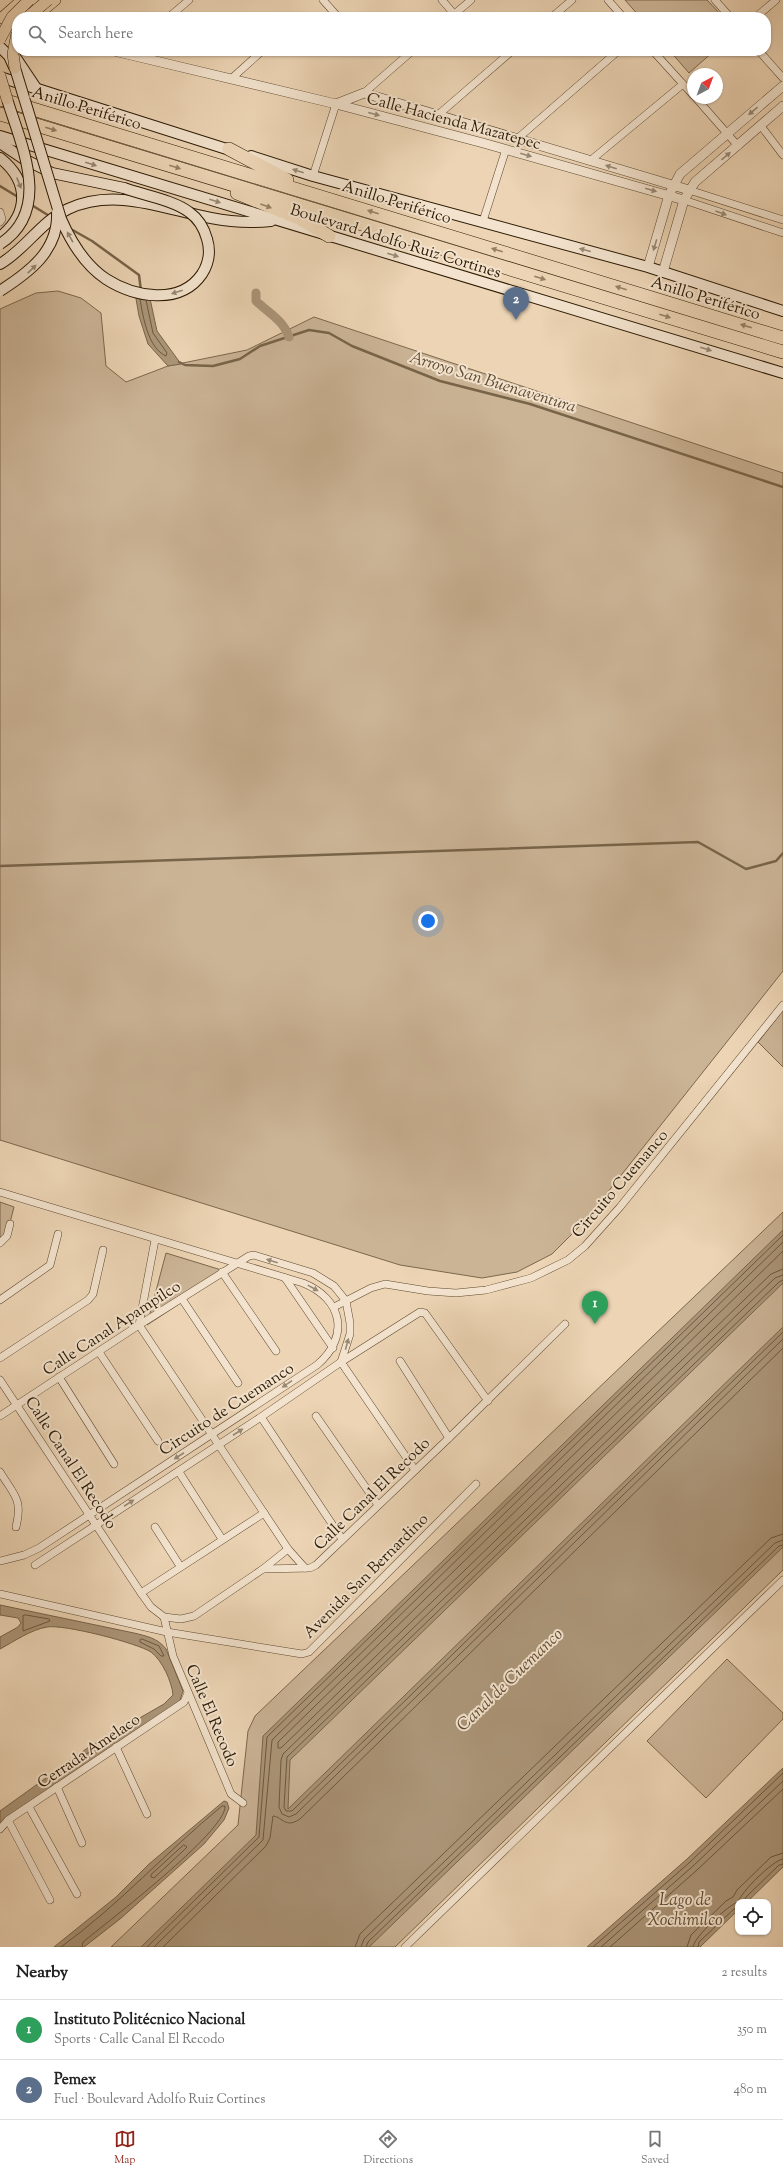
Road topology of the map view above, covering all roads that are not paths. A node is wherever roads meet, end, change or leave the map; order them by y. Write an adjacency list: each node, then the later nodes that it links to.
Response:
1 (23, 0): 23 (main road)
2 (30, 0): 12 (main road); 13 (main road, bridge)
3 (55, 0): 12 (main road)
4 (189, 0): 14 (street)
5 (323, 0): 15 (street)
6 (442, 0): 16 (street)
7 (471, 0): 17 (street)
8 (572, 0): 18 (street)
9 (608, 0): 19 (street)
10 (715, 0): 20 (street)
11 (776, 0): 21 (street)
12 (42, 9)
13 (17, 12)
14 (175, 12)
15 (334, 12)
16 (450, 12)
17 (457, 12)
18 (558, 12)
19 (619, 12)
20 (726, 12)
21 (762, 12)
22 (12, 17): 28 (main road, bridge)
23 (1, 18): 24 (street); 26 (street)
24 (12, 21)
25 (0, 33): 27 (street)
26 (12, 33)
27 (12, 36)
28 (0, 39)
29 (0, 47): 39 (main road)
30 (13, 56): 39 (main road, bridge)
31 (15, 56): 46 (main road)
32 (140, 56): 42 (street, Calle Hacienda Mazatepec)
33 (256, 56): 42 (street)
34 (406, 56): 48 (street)
35 (506, 56): 54 (street)
36 (612, 56): 59 (street)
37 (658, 56): 43 (street)
38 (763, 56): 41 (street)
39 (15, 68): 78 (main road, bridge)
40 (0, 77): 46 (main road); 49 (main road, bridge)
41 (783, 78)
42 (230, 79): 50 (street, Calle Hacienda Mazatepec)
43 (683, 84): 47 (street); 68 (street)
44 (0, 85): 49 (main road, bridge)
45 (783, 86): 57 (street, one-way to 57)
46 (36, 88): 63 (main road)
47 (687, 88)
48 (364, 93): 50 (street); 54 (street, Calle Hacienda Mazatepec)
49 (3, 99): 76 (highway, Anillo Periférico); 90 (main road, bridge)
50 (336, 104): 61 (street, Calle Hacienda Mazatepec, one-way to 61); 71 (street)
51 (701, 104): 57 (street)
52 (783, 106): 55 (street)
53 (0, 114): 72 (highway, Anillo Periférico, one-way to 72)
54 (438, 115): 56 (street, Calle Hacienda Mazatepec)
55 (761, 126): 62 (street); 65 (street)
56 (487, 129): 59 (street, Calle Hacienda Mazatepec); 61 (street)
57 (727, 133): 62 (street); 67 (street)
58 (0, 136): 83 (main road, Boulevard Adolfo Ruiz Cortines, one-way to 83)
59 (517, 139): 68 (street, Calle Hacienda Mazatepec)
60 (0, 143): 78 (main road, one-way to 78, bridge)
61 (483, 143): 64 (street, Calle Hacienda Mazatepec)
62 (738, 146): 69 (street, one-way to 62)
63 (229, 149): 71 (main road, one-way to 63); 76 (highway)
64 (506, 149): 73 (street, Calle Hacienda Mazatepec, one-way to 73); 85 (street)
65 (783, 155)
66 (0, 158): 89 (main road, one-way to 89)
67 (696, 160): 69 (street); 74 (street)
68 (590, 161): 70 (street, Calle Hacienda Mazatepec, one-way to 68)
69 (706, 172): 75 (street)
70 (630, 173): 73 (street); 74 (street, Calle Hacienda Mazatepec)
71 (313, 176): 85 (main road)
72 (205, 177): 88 (highway, one-way to 88); 97 (highway, Anillo Periférico, one-way to 97)
73 (627, 183): 77 (street, Calle Hacienda Mazatepec, one-way to 77)
74 (674, 186): 75 (street, Calle Hacienda Mazatepec); 77 (street)
75 (689, 190): 79 (street); 80 (street, Calle Hacienda Mazatepec)
76 (315, 194): 96 (highway, Anillo Periférico, one-way to 76)
77 (669, 196): 79 (street, Calle Hacienda Mazatepec); 92 (street, one-way to 92)
78 (56, 200): 94 (main road, one-way to 78, bridge)
79 (684, 200): 82 (street, Calle Hacienda Mazatepec, one-way to 82); 93 (street)
80 (739, 207): 82 (street); 84 (street, Calle Hacienda Mazatepec)
81 (0, 212): 86 (street)
82 (736, 218): 87 (street, Calle Hacienda Mazatepec)
83 (277, 220): 88 (main road, Boulevard Adolfo Ruiz Cortines); 91 (main road)
84 (783, 220)
85 (483, 221): 92 (main road, one-way to 85)
86 (0, 222)
87 (783, 233)
88 (329, 236): 98 (main road, Boulevard Adolfo Ruiz Cortines, one-way to 98)
89 (0, 237)
90 (0, 244)
91 (0, 264)
92 (648, 267): 93 (main road)
93 (663, 272): 95 (main road)
94 (0, 291)
95 (783, 311)
96 (783, 338)
97 (783, 352)
98 (783, 373)
99 (783, 1006): 111 (street, Circuito Cuemanco)
100 (0, 1192): 103 (street)
101 (10, 1224): 104 (street)
102 (58, 1234): 110 (street)
103 (155, 1240): 106 (street); 114 (street)
104 (0, 1243)
105 (103, 1250): 118 (street)
106 (236, 1263): 107 (street, Calle Canal Apampilco); 108 (street); 111 (street, one-way to 106)
107 (222, 1272): 109 (street, Calle Canal Apampilco); 116 (street)
108 (285, 1278): 112 (street, one-way to 112); 115 (street)
109 (182, 1299): 114 (street, Calle Canal Apampilco); 123 (street)
110 (0, 1300)
111 (346, 1301): 112 (street, Circuito Cuemanco); 120 (street, one-way to 111)
112 (334, 1307): 115 (street, Circuito de Cuemanco)
113 (565, 1324): 124 (street, Calle Canal El Recodo)
114 (139, 1325): 117 (street, Calle Canal Apampilco); 129 (street)
115 (332, 1348): 129 (street, Circuito de Cuemanco, one-way to 129)
116 (276, 1351)
117 (99, 1352): 121 (street, Calle Canal Apampilco); 131 (street)
118 (0, 1358)
119 (400, 1361): 130 (street)
120 (341, 1362): 124 (street, Circuito de Cuemanco); 128 (street, Circuito de Cuemanco); 134 (street)
121 (59, 1377): 125 (street, Calle Canal Apampilco); 133 (street)
122 (0, 1380): 125 (street, Calle Canal El Recodo)
123 (238, 1383)
124 (488, 1401): 130 (street, Calle Canal El Recodo)
125 (17, 1404): 126 (street, Calle Canal Apampilco); 140 (street, Calle Canal El Recodo)
126 (0, 1416)
127 (316, 1416): 138 (street)
128 (261, 1417): 132 (street, Circuito de Cuemanco, one-way to 128); 145 (street)
129 (213, 1434): 132 (street); 140 (street, Circuito de Cuemanco, one-way to 140)
130 (449, 1438): 134 (street, Calle Canal El Recodo)
131 (158, 1441)
132 (219, 1444): 136 (street, Circuito de Cuemanco); 139 (street)
133 (114, 1464)
134 (415, 1470): 138 (street, Calle Canal El Recodo)
135 (0, 1472): 142 (street)
136 (179, 1472): 141 (street, Circuito de Cuemanco, one-way to 136); 144 (street)
137 (476, 1484): 156 (street, Avenida San Bernardino)
138 (378, 1505): 145 (street, Calle Canal El Recodo)
139 (264, 1513): 144 (street); 146 (street)
140 (89, 1514): 141 (street, Calle Canal El Recodo); 147 (street, Circuito de Cuemanco)
141 (96, 1524): 148 (street, Circuito de Cuemanco); 153 (street, Calle Canal El Recodo)
142 (16, 1526)
143 (155, 1527): 149 (street)
144 (222, 1538): 149 (street)
145 (342, 1539): 150 (street, Calle Canal El Recodo)
146 (288, 1549): 150 (street); 151 (street)
147 (0, 1560)
148 (35, 1565)
149 (180, 1566): 153 (street)
150 (305, 1568): 151 (street, Calle Canal El Recodo)
151 (263, 1569): 155 (street)
152 (783, 1580): 168 (street)
153 (141, 1592): 155 (street, Calle Canal El Recodo)
154 (0, 1594): 156 (street, Avenida San Bernardino)
155 (164, 1617): 156 (street)
156 (167, 1632): 157 (street, Calle El Recodo)
157 (188, 1693): 158 (street, Cerrada Amelaco); 160 (street, Calle El Recodo)
158 (116, 1747): 159 (street, Cerrada Amelaco); 162 (street)
159 (57, 1787): 161 (street, Cerrada Amelaco); 165 (street)
160 (243, 1803)
161 (29, 1807): 163 (street, Cerrada Amelaco); 166 (street)
162 (147, 1814)
163 (8, 1820): 164 (street, Cerrada Amelaco); 167 (street)
164 (0, 1829)
165 (82, 1843)
166 (77, 1894)
167 (50, 1900)
168 (405, 1947)

